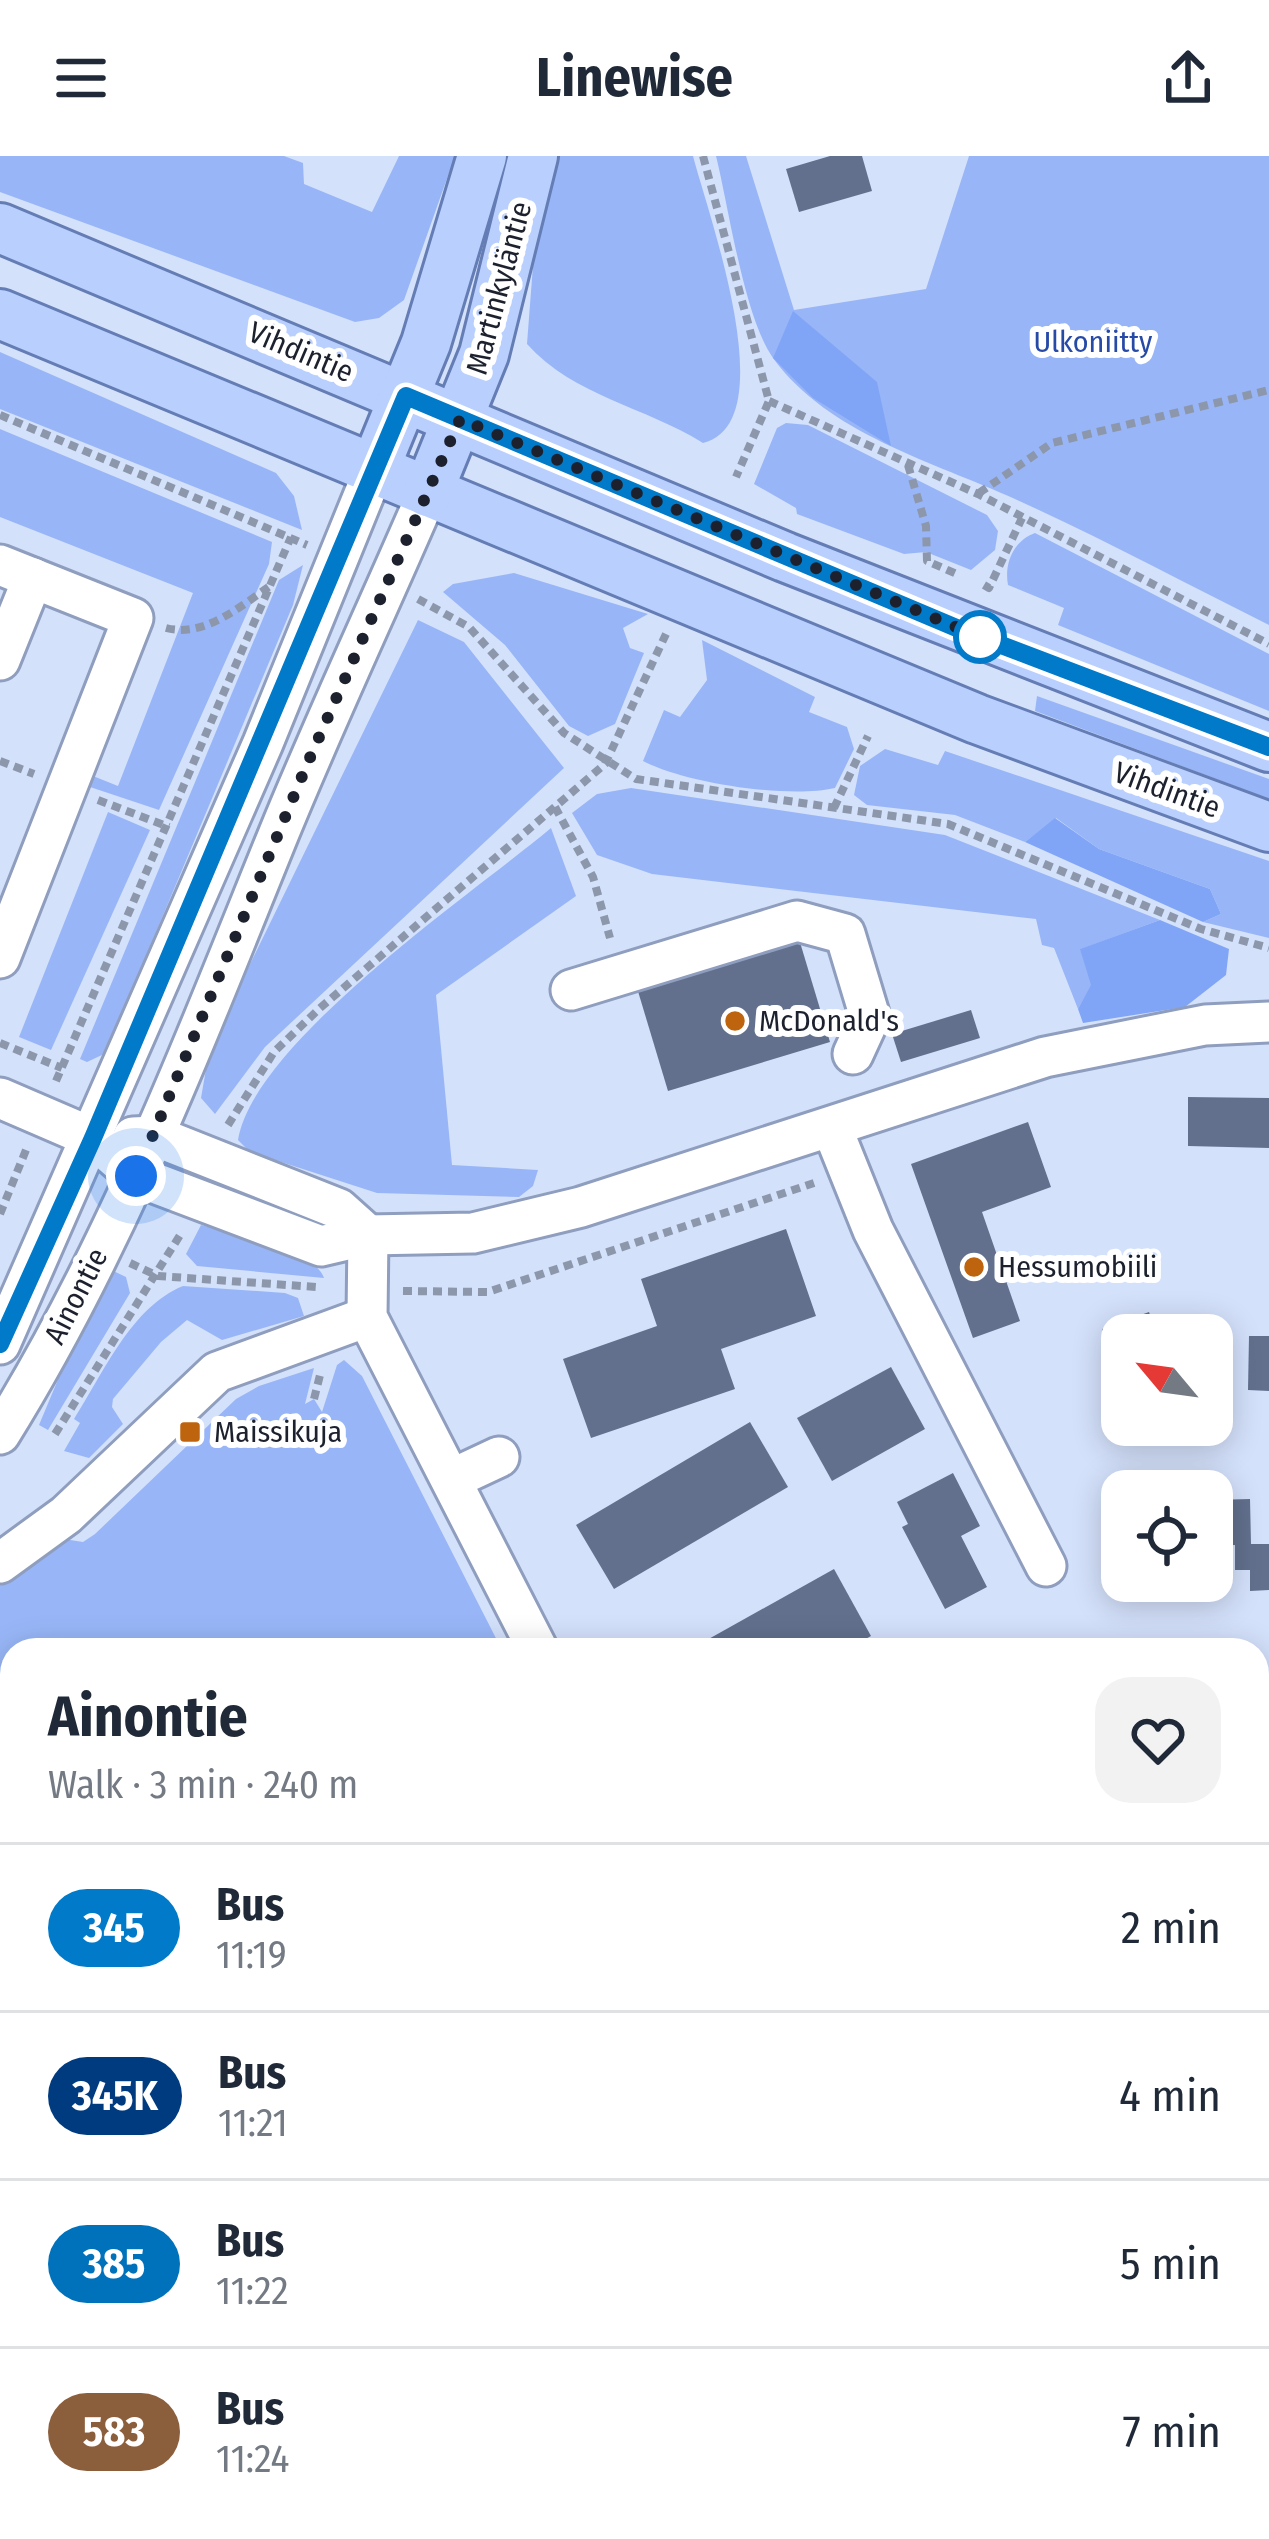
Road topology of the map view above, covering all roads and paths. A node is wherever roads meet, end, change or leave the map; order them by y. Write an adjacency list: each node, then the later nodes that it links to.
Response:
1 (482, 156): 7 (main road, Martinkyläntie)
2 (533, 156): 10 (main road, Martinkyläntie)
3 (703, 156): 8 (path)
4 (0, 228): 7 (main road, Vihdintie)
5 (0, 314): 12 (main road, Vihdintie)
6 (1269, 390): 15 (path)
7 (406, 396): 10 (main road, Vihdintie); 12 (main road, Martinkyläntie)
8 (769, 400): 11 (path); 13 (path)
9 (0, 416): 18 (path)
10 (460, 419): 14 (main road, Martinkyläntie); 25 (main road, Vihdintie)
11 (908, 462): 15 (path); 16 (path)
12 (374, 470): 14 (main road, Vihdintie); 42 (street, Ainontie)
13 (736, 477)
14 (428, 492): 29 (main road, Vihdintie); 41 (street, Ainontie)
15 (978, 494): 16 (path)
16 (1022, 518): 22 (path)
17 (16, 572): 20 (street); 23 (street)
18 (272, 585): 20 (path); 37 (path)
19 (432, 606): 26 (path)
20 (134, 618): 31 (street)
21 (670, 626): 26 (path)
22 (1269, 644)
23 (0, 660)
24 (868, 736): 28 (path)
25 (1269, 747)
26 (605, 764): 27 (path); 28 (path)
27 (555, 808): 32 (path); 43 (path)
28 (834, 808): 30 (path)
29 (1269, 827)
30 (1269, 948)
31 (0, 958)
32 (611, 979): 33 (street); 36 (street)
33 (571, 991)
34 (1269, 1022): 40 (street)
35 (0, 1043): 37 (path)
36 (853, 1054)
37 (62, 1068): 39 (path)
38 (0, 1099): 39 (street)
39 (41, 1116): 42 (street); 46 (path)
40 (832, 1128): 47 (street); 55 (street)
41 (155, 1136): 42 (street); 43 (street); 44 (street, Ainontie)
42 (93, 1138): 44 (street); 49 (street, Ainontie)
43 (214, 1160): 47 (street)
44 (136, 1176): 45 (street); 50 (street, Ainontie)
45 (198, 1202): 47 (street); 51 (path)
46 (0, 1214)
47 (368, 1235): 48 (street)
48 (367, 1317): 53 (street); 54 (street)
49 (0, 1344)
50 (0, 1433)
51 (55, 1434)
52 (499, 1456): 53 (street)
53 (452, 1479): 56 (street)
54 (0, 1563)
55 (1046, 1566)
56 (532, 1638)

